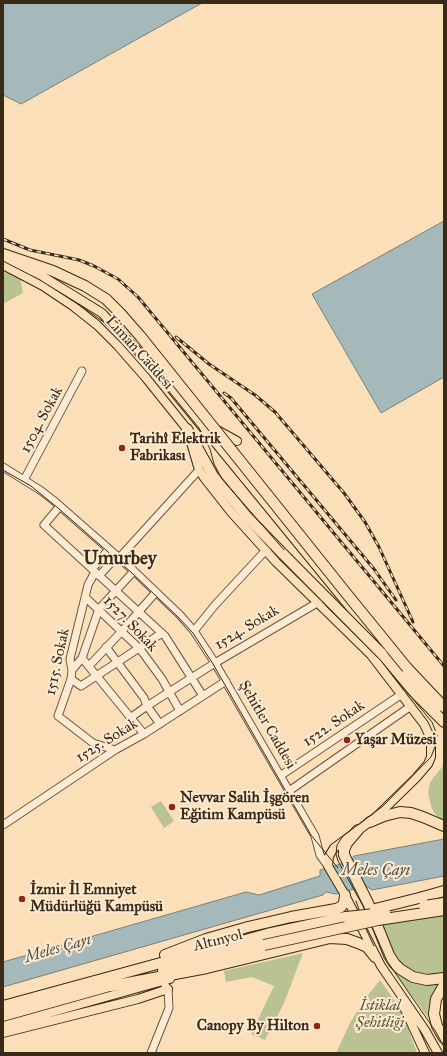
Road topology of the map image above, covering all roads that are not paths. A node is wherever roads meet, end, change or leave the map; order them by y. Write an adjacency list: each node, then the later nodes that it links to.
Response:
1 (3, 254): 44 (highway, bridge)
2 (3, 258): 5 (main road)
3 (3, 265): 6 (main road, Liman Caddesi)
4 (82, 371): 10 (street, 1504. Sokak)
5 (195, 418): 7 (main road); 46 (main road)
6 (187, 429): 9 (main road); 48 (highway, bridge)
7 (237, 441)
8 (3, 467): 10 (street, Şehitler Caddesi)
9 (199, 470): 13 (main road); 14 (street)
10 (24, 480): 11 (street, Şehitler Caddesi)
11 (60, 506): 12 (street, Şehitler Caddesi); 16 (street)
12 (109, 549): 14 (street, Şehitler Caddesi); 16 (street, 1515. Sokak)
13 (266, 550): 20 (main road); 25 (street)
14 (118, 557): 15 (street, Şehitler Caddesi); 16 (street)
15 (134, 571): 17 (street); 18 (street, Şehitler Caddesi)
16 (96, 572): 17 (street); 19 (street, 1515. Sokak)
17 (115, 591): 21 (street); 22 (street)
18 (156, 592): 22 (street); 25 (street, Şehitler Caddesi)
19 (85, 597): 21 (street, 1527. Sokak); 23 (street, 1515. Sokak)
20 (317, 603): 32 (street, 1524. Sokak); 40 (main road)
21 (99, 609): 24 (street, 1527. Sokak); 27 (street)
22 (138, 612): 24 (street); 26 (street)
23 (77, 631): 27 (street); 34 (street, 1515. Sokak)
24 (122, 631): 28 (street); 29 (street, 1527. Sokak)
25 (194, 631): 32 (street, Şehitler Caddesi)
26 (162, 633): 29 (street); 36 (street)
27 (91, 635): 30 (street)
28 (106, 647): 31 (street); 33 (street)
29 (140, 648): 31 (street); 39 (street, 1527. Sokak)
30 (82, 658): 33 (street); 34 (street)
31 (117, 663): 35 (street); 42 (street)
32 (215, 663): 36 (street, 1524. Sokak); 38 (street, Şehitler Caddesi)
33 (89, 666): 35 (street)
34 (72, 670): 37 (street, 1515. Sokak)
35 (96, 675): 37 (street); 47 (street)
36 (192, 678): 39 (street, 1524. Sokak); 41 (street)
37 (71, 679): 51 (street, 1515. Sokak)
38 (226, 681): 41 (street, 1525. Sokak); 52 (street, Şehitler Caddesi)
39 (169, 692): 42 (street, 1524. Sokak); 45 (street, 1527. Sokak)
40 (402, 694): 43 (main road); 52 (street, 1522. Sokak)
41 (203, 696): 45 (street, 1525. Sokak)
42 (147, 706): 47 (street, 1524. Sokak); 49 (street)
43 (411, 706): 53 (street); 54 (main road)
44 (444, 707)
45 (180, 711): 49 (street, 1525. Sokak)
46 (444, 715)
47 (130, 718): 50 (street)
48 (444, 722)
49 (160, 724): 50 (street, 1525. Sokak)
50 (144, 734): 51 (street, 1525. Sokak)
51 (115, 750): 55 (street, 1525. Sokak)
52 (280, 776): 53 (street, Şehitler Caddesi)
53 (289, 791): 58 (street, Şehitler Caddesi)
54 (370, 822): 56 (highway); 57 (main road)
55 (3, 825)
56 (441, 825)
57 (358, 830): 58 (main road); 67 (highway)
58 (328, 866): 60 (main road, Şehitler Caddesi)
59 (444, 891): 63 (highway, bridge)
60 (345, 895): 64 (main road, Şehitler Caddesi); 66 (highway)
61 (444, 903): 63 (highway, Altınyol, bridge)
62 (444, 910): 70 (highway, Altınyol, bridge)
63 (346, 917): 66 (highway, Altınyol)
64 (376, 957): 65 (highway); 72 (main road, Şehitler Caddesi)
65 (207, 968): 68 (main road); 70 (highway)
66 (123, 972): 73 (highway, Altınyol)
67 (444, 978)
68 (163, 981): 71 (street); 75 (main road)
69 (444, 985): 77 (highway)
70 (111, 986): 74 (highway, Altınyol)
71 (168, 989): 76 (main road); 78 (street)
72 (396, 990): 79 (main road); 80 (main road, Şehitler Caddesi)
73 (3, 1006)
74 (3, 1016)
75 (3, 1026)
76 (3, 1033)
77 (444, 1038)
78 (152, 1053)
79 (424, 1053)
80 (438, 1053)

